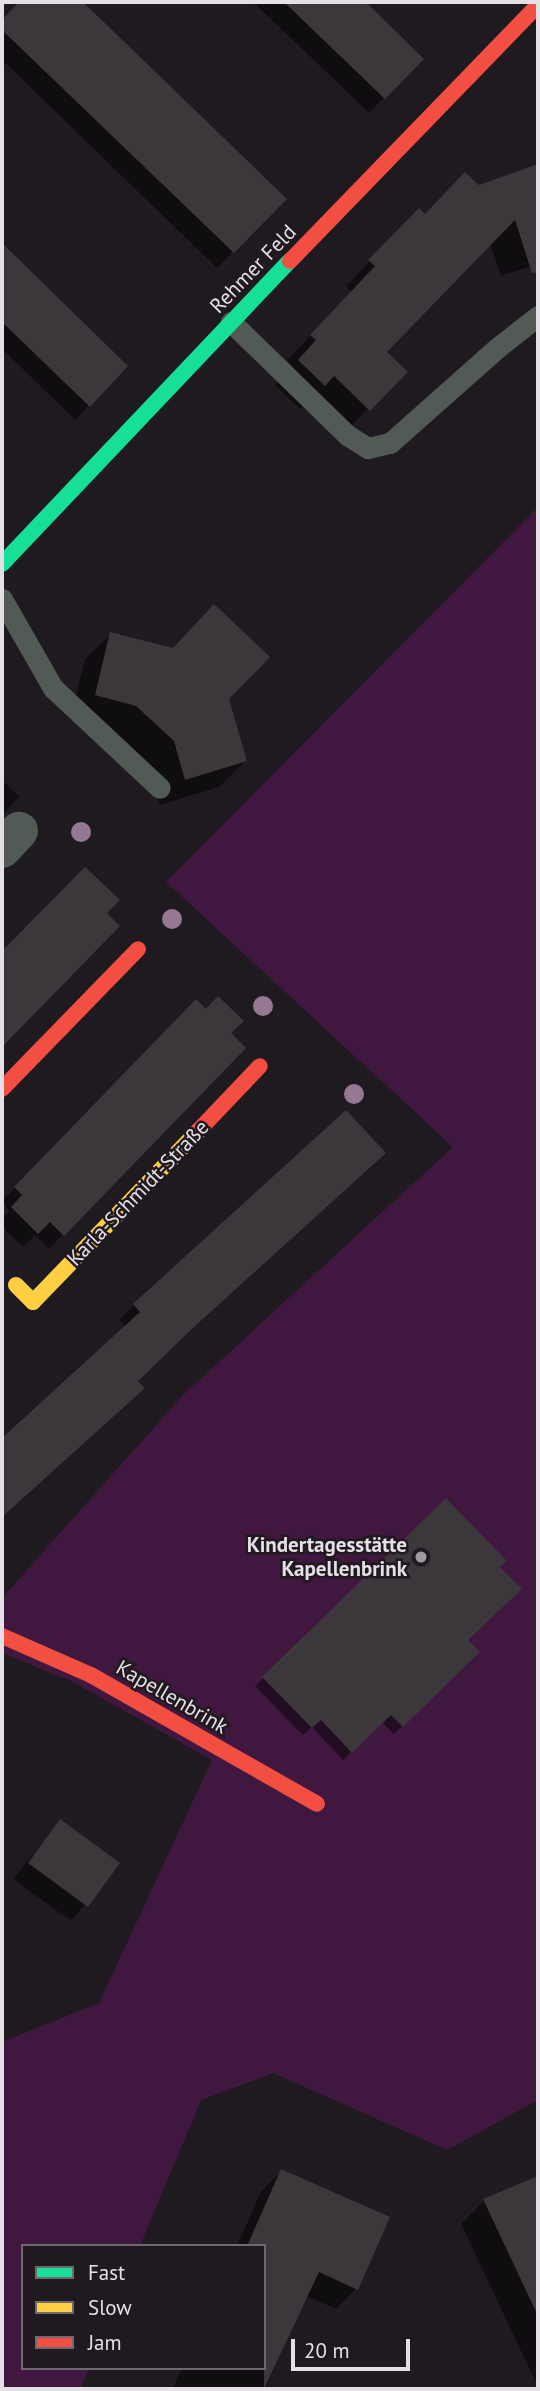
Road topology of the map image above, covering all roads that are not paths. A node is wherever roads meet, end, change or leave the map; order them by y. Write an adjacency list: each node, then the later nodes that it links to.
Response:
1 (538, 5): 3 (street, Rehmer Feld)
2 (538, 316): 3 (lane)
3 (231, 322): 4 (street, Rehmer Feld)
4 (2, 564)
5 (2, 600): 6 (lane)
6 (160, 788)
7 (138, 949): 9 (street)
8 (260, 1066): 10 (street, Karla-Schmidt-Straße)
9 (2, 1089)
10 (6, 1285)
11 (2, 1636): 12 (street, Kapellenbrink)
12 (317, 1804)

